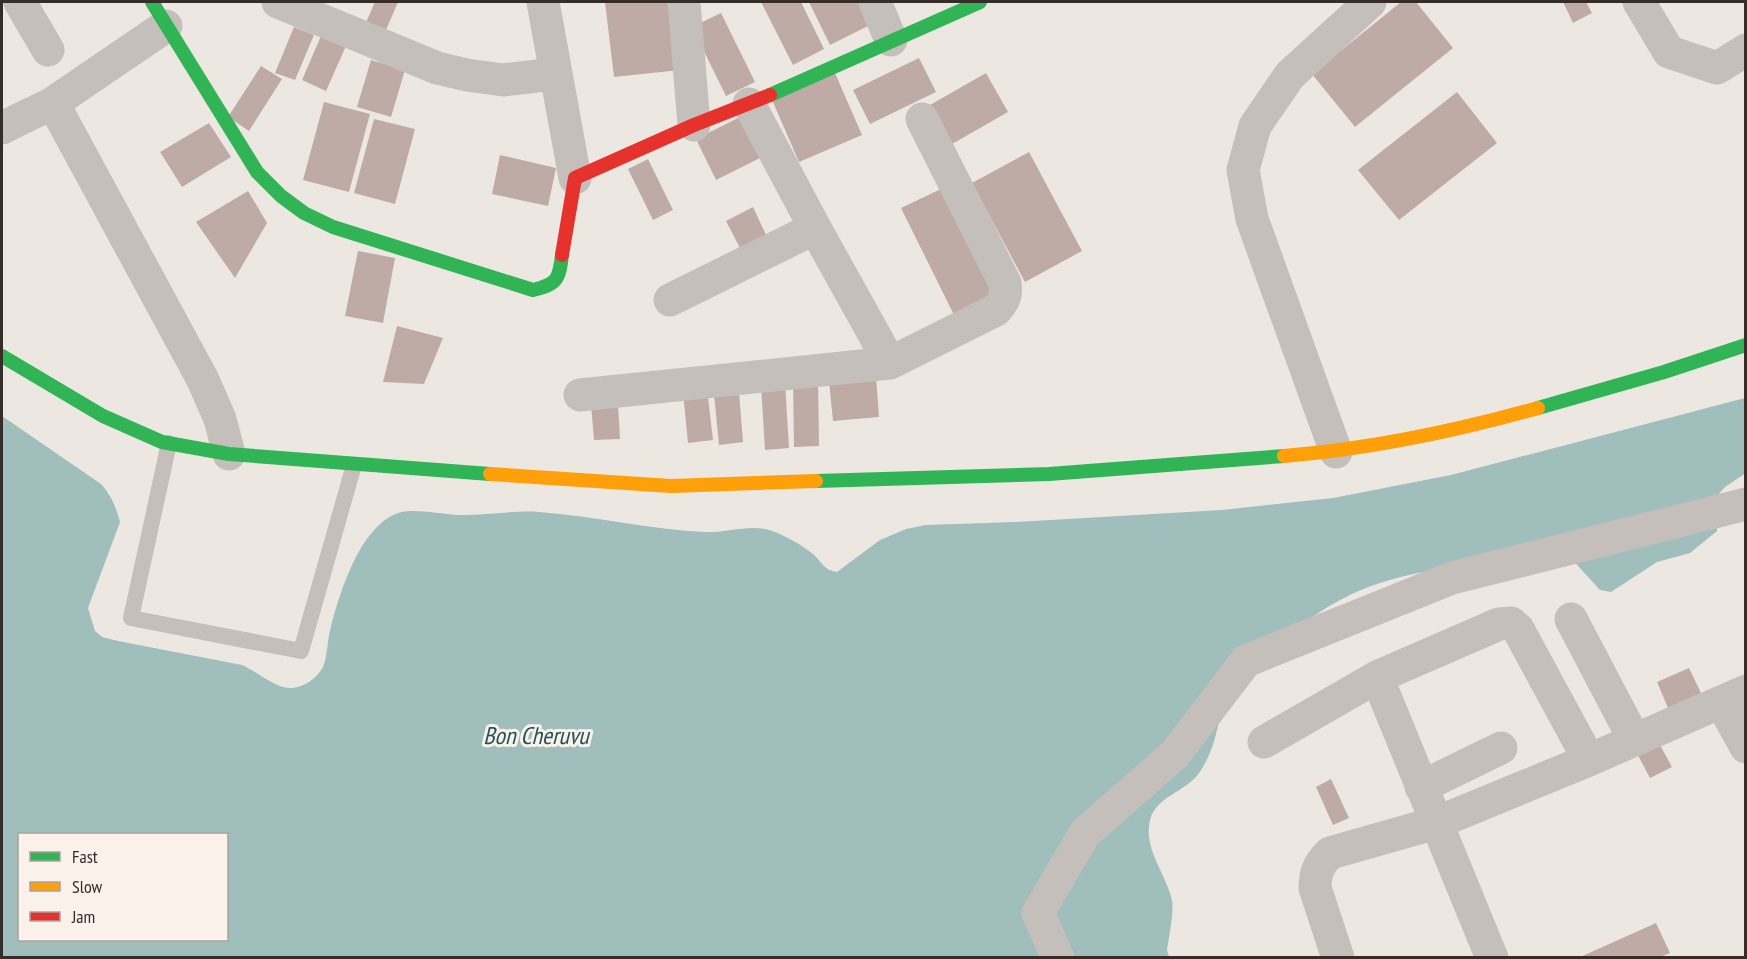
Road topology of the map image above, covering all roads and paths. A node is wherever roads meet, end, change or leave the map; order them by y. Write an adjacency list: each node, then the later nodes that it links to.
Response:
1 (20, 2): 11 (street)
2 (278, 2): 13 (street)
3 (543, 2): 13 (street)
4 (684, 2): 17 (street)
5 (875, 2): 10 (street)
6 (980, 2): 10 (street)
7 (1370, 2): 27 (street)
8 (1639, 2): 12 (street)
9 (159, 14): 14 (street); 19 (street)
10 (891, 40): 15 (street)
11 (48, 50)
12 (1746, 50)
13 (555, 74): 19 (street)
14 (53, 103): 18 (street); 28 (street)
15 (749, 104): 17 (street); 20 (street)
16 (922, 119): 24 (street)
17 (694, 125): 19 (street)
18 (2, 128)
19 (575, 178)
20 (815, 228): 21 (street); 24 (street)
21 (670, 300)
22 (1746, 345): 27 (street)
23 (2, 356): 26 (street)
24 (891, 363): 25 (street)
25 (580, 395)
26 (169, 443): 28 (street); 29 (lane)
27 (1336, 452): 29 (street)
28 (229, 454): 29 (street)
29 (354, 465)
30 (1746, 504): 41 (street)
31 (1571, 619): 34 (street)
32 (1377, 677): 35 (street); 38 (street); 39 (street)
33 (1733, 697): 34 (street); 36 (street)
34 (1634, 739): 38 (street)
35 (1264, 742)
36 (1746, 747)
37 (1501, 748): 39 (street)
38 (1589, 760): 40 (street)
39 (1421, 786): 40 (street)
40 (1436, 823): 42 (street); 43 (street)
41 (1058, 957)
42 (1338, 957)
43 (1492, 957)

